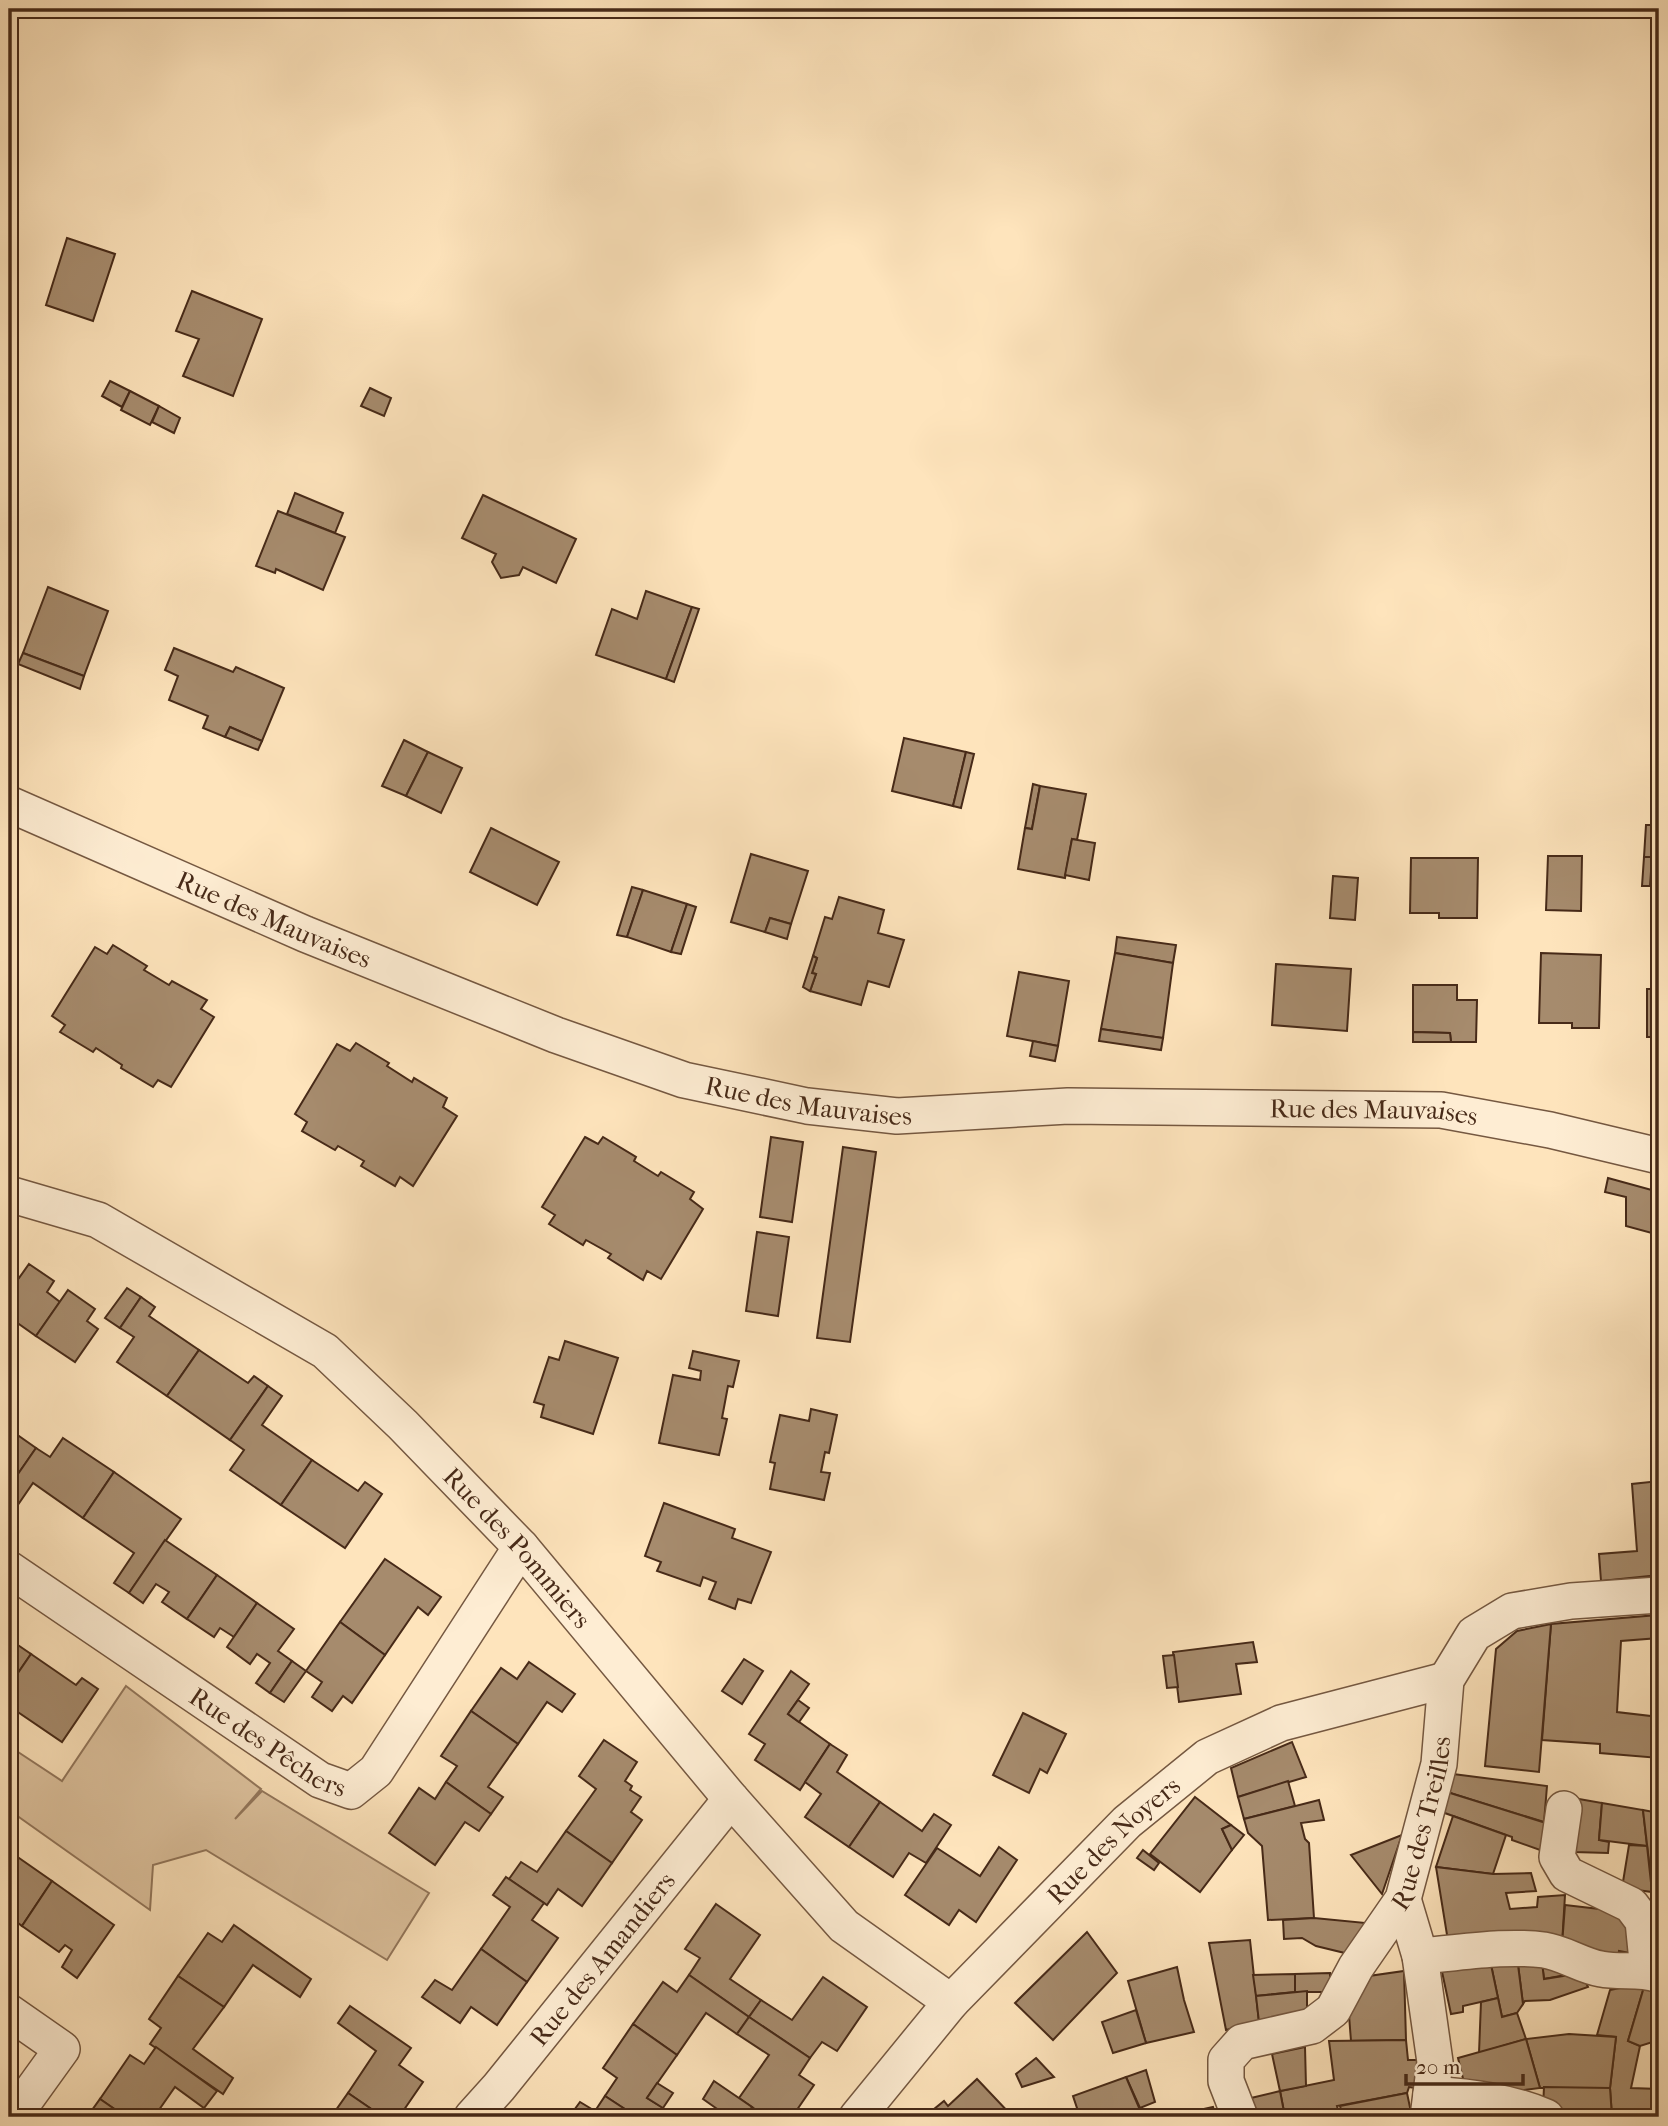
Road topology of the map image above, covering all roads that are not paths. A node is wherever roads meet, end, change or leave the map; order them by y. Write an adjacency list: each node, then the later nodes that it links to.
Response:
1 (9, 804): 2 (street, Rue des Mauvaises)
2 (1659, 1156)
3 (9, 1194): 4 (street, Rue des Pommiers)
4 (521, 1547): 5 (street, Rue des Pêchers); 8 (street, Rue des Pommiers)
5 (9, 1569)
6 (1659, 1595): 7 (street, Rue des Treilles)
7 (1446, 1680): 10 (street, Rue des Treilles); 13 (street, Rue des Noyers)
8 (731, 1799): 13 (street, Rue des Pommiers); 17 (street, Rue des Amandiers)
9 (1564, 1809): 12 (street)
10 (1403, 1899): 11 (street); 19 (street, Rue des Treilles)
11 (1420, 1956): 12 (street); 15 (street)
12 (1654, 1973)
13 (951, 2002): 18 (street, Rue des Noyers)
14 (12, 2020): 16 (street)
15 (1429, 2106): 20 (street)
16 (13, 2117)
17 (472, 2117)
18 (857, 2117)
19 (1240, 2117)
20 (1546, 2117)

